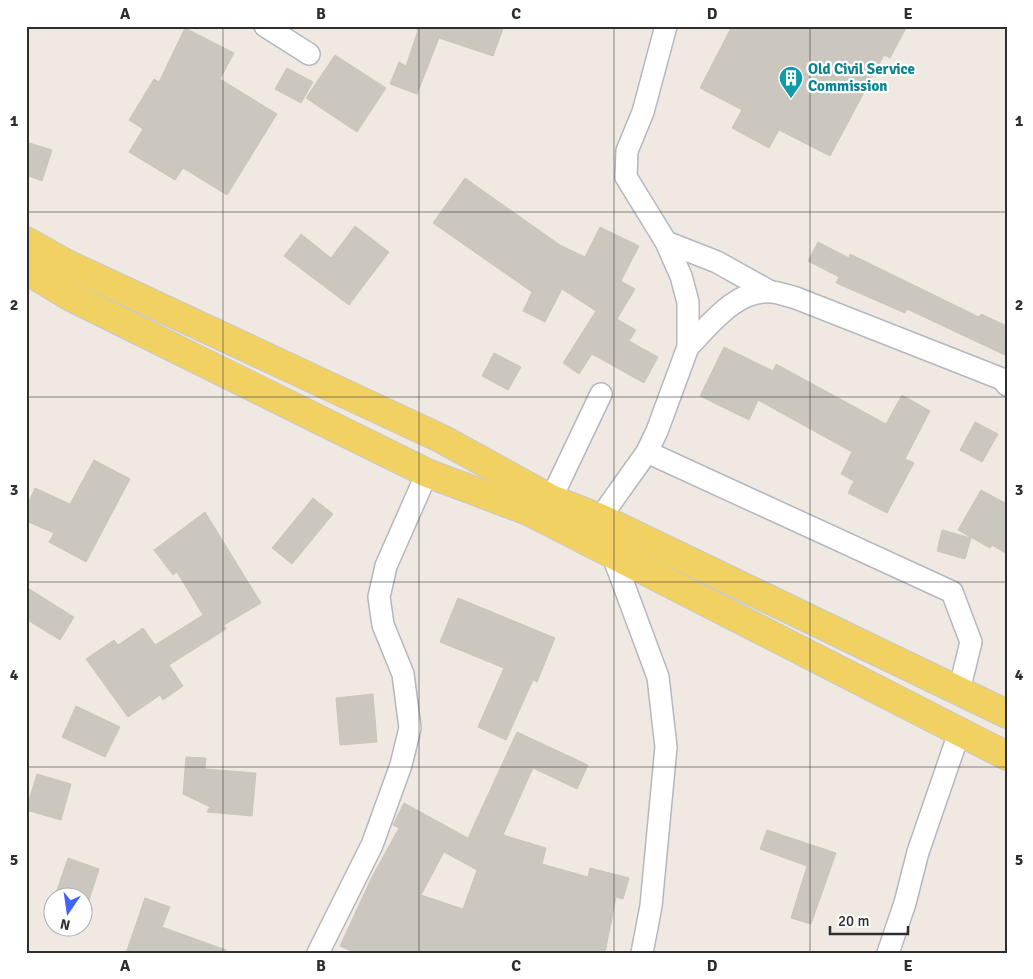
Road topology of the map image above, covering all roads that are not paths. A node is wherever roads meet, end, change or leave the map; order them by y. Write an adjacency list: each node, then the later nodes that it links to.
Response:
1 (265, 26): 3 (street)
2 (666, 26): 5 (street)
3 (309, 54)
4 (26, 241): 13 (main road)
5 (666, 242): 7 (street); 8 (street)
6 (26, 270): 12 (main road)
7 (769, 291): 8 (street); 9 (street)
8 (688, 347): 11 (street)
9 (1007, 385)
10 (601, 394): 13 (street)
11 (647, 452): 14 (street); 16 (street)
12 (427, 473): 15 (main road); 20 (street)
13 (551, 499): 14 (main road)
14 (600, 518): 16 (main road)
15 (613, 556): 18 (main road); 21 (street)
16 (959, 691): 17 (main road)
17 (1007, 714)
18 (959, 733): 19 (main road); 22 (street)
19 (1007, 756)
20 (318, 953)
21 (642, 953)
22 (888, 953)

